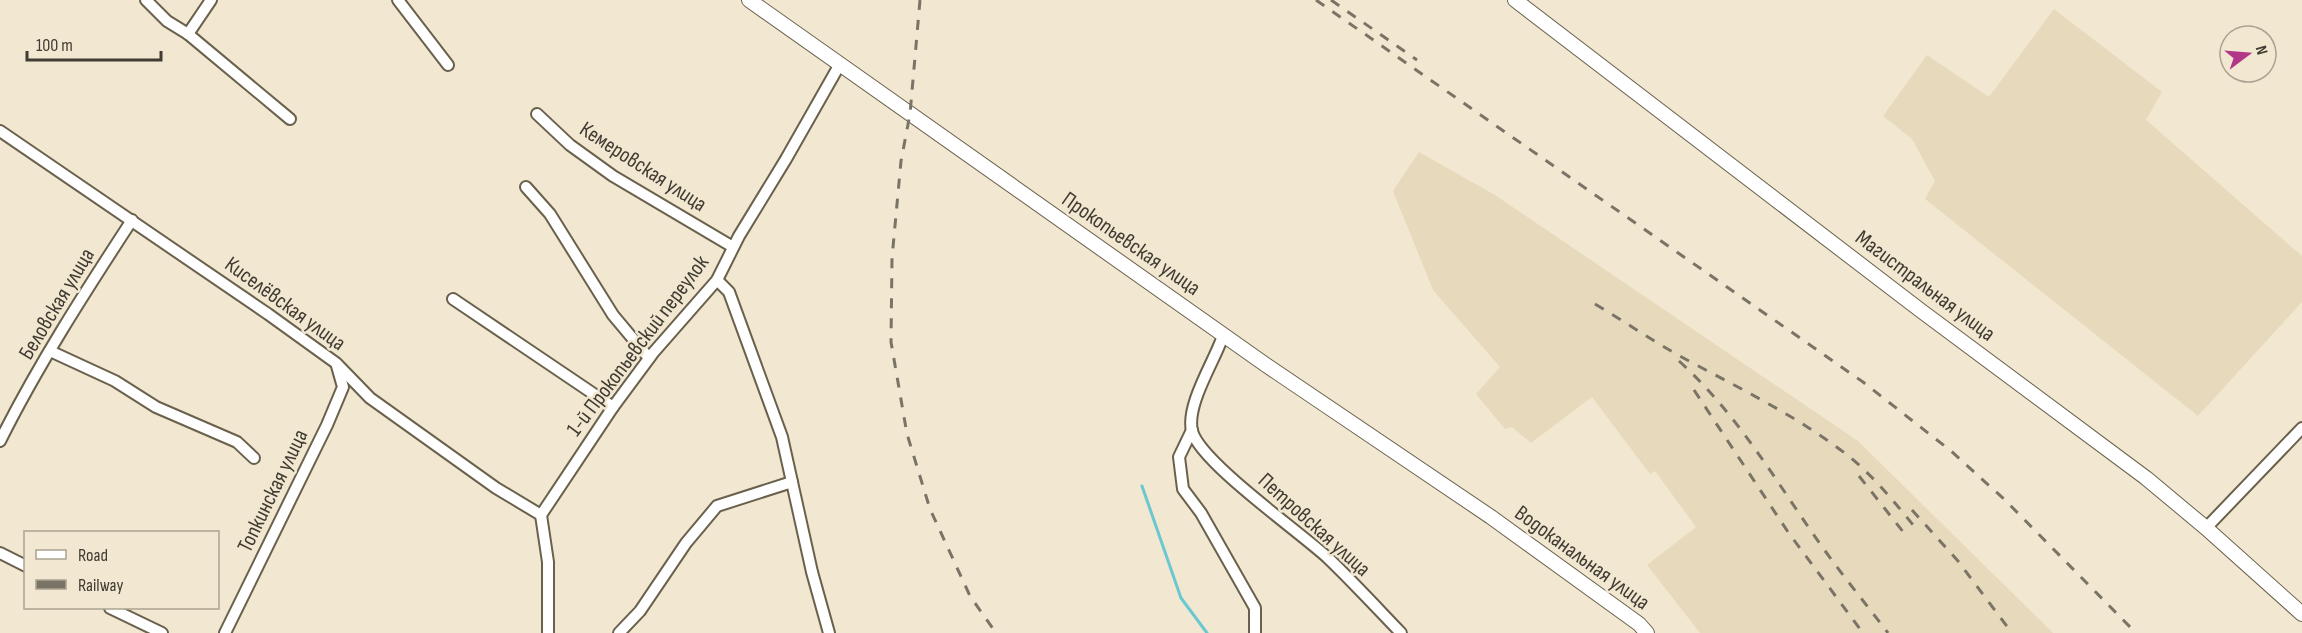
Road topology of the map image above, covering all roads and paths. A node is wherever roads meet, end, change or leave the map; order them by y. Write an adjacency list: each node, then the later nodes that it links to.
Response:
1 (146, 0): 6 (street)
2 (212, 0): 6 (street)
3 (398, 0): 8 (street)
4 (749, 0): 7 (main road, Прокопьевская улица)
5 (1515, 0): 29 (main road, Магистральная улица)
6 (188, 34): 10 (street)
7 (840, 64): 14 (street, 1-й Прокопьевский переулок); 28 (main road, Прокопьевская улица)
8 (448, 65)
9 (537, 114): 14 (street, Кемеровская улица)
10 (290, 119)
11 (0, 131): 13 (street, Киселёвская улица)
12 (526, 187): 19 (street)
13 (132, 220): 18 (street, Беловская улица); 20 (street, Киселёвская улица)
14 (734, 246): 15 (street, 1-й Прокопьевский переулок)
15 (717, 279): 19 (street, 1-й Прокопьевский переулок); 26 (street)
16 (453, 299): 21 (street)
17 (1221, 341): 23 (street)
18 (50, 351): 24 (street, Беловская улица); 25 (street)
19 (649, 358): 21 (street, 1-й Прокопьевский переулок)
20 (336, 363): 27 (street, Киселёвская улица); 35 (street, Топкинская улица)
21 (613, 407): 27 (street, 1-й Прокопьевский переулок)
22 (2302, 428): 29 (street)
23 (1192, 430): 39 (street); 40 (street, Петровская улица)
24 (0, 441)
25 (254, 458)
26 (792, 482): 37 (street); 38 (street)
27 (542, 516): 36 (street)
28 (1491, 517): 41 (main road, Водоканальная улица)
29 (2206, 528): 33 (main road, Магистральная улица)
30 (0, 553): 31 (street)
31 (24, 565)
32 (112, 609): 34 (street)
33 (2302, 614)
34 (162, 633)
35 (225, 633)
36 (548, 633)
37 (619, 633)
38 (829, 633)
39 (1255, 633)
40 (1401, 633)
41 (1647, 633)

